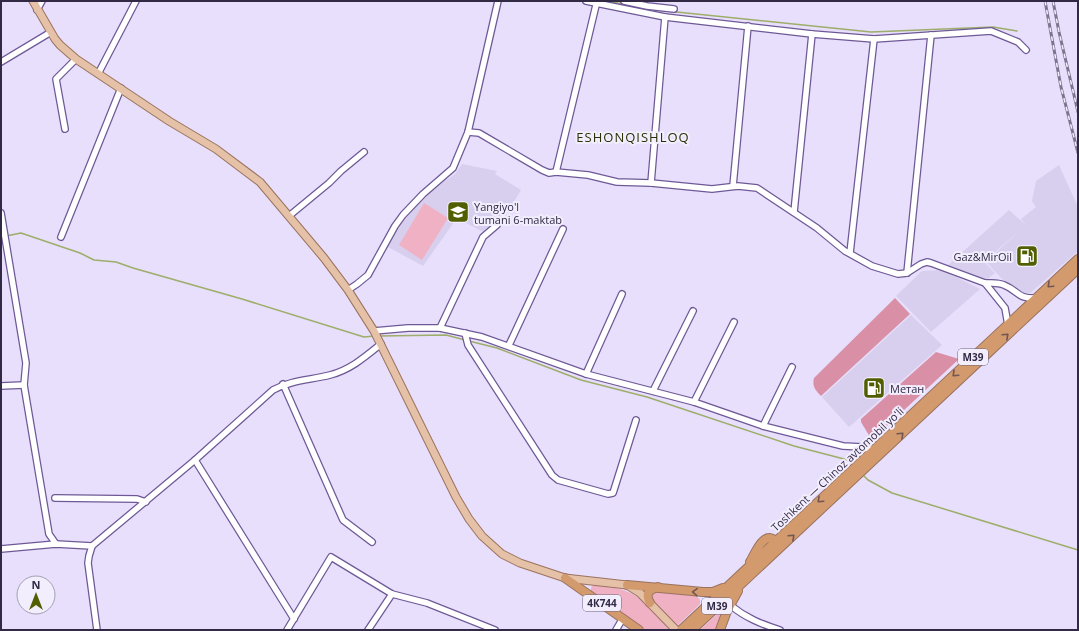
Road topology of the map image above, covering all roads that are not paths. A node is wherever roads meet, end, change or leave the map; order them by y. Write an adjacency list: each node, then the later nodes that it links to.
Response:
1 (33, 1): 10 (main road)
2 (42, 1): 10 (street)
3 (136, 1): 20 (street)
4 (498, 1): 23 (street)
5 (586, 1): 7 (street)
6 (624, 1): 8 (street)
7 (596, 2): 11 (street); 25 (street)
8 (645, 3): 9 (street)
9 (674, 9)
10 (38, 10): 13 (main road)
11 (665, 17): 12 (street); 26 (street)
12 (748, 26): 14 (street); 27 (street)
13 (50, 32): 18 (main road); 19 (street)
14 (812, 34): 16 (street); 28 (street)
15 (931, 35): 16 (street); 17 (street); 37 (street)
16 (874, 38): 34 (street)
17 (1026, 50)
18 (76, 59): 20 (main road); 22 (street)
19 (1, 62)
20 (98, 74): 21 (main road)
21 (121, 88): 30 (main road); 33 (street)
22 (65, 129)
23 (468, 132): 25 (street); 39 (street)
24 (364, 152): 30 (street)
25 (556, 172): 26 (street)
26 (651, 183): 27 (street)
27 (733, 186): 28 (street)
28 (794, 212): 34 (street)
29 (1, 213): 53 (street)
30 (289, 216): 39 (main road)
31 (497, 225): 45 (street)
32 (563, 229): 49 (street)
33 (61, 237)
34 (850, 254): 37 (street)
35 (1078, 259): 41 (highway, Toshkent — Chinoz avtomobil yoʻli / M39, one-way to 41)
36 (1078, 268): 59 (highway, Toshkent — Chinoz avtomobil yoʻli / M39, one-way to 36)
37 (907, 273): 38 (street)
38 (985, 283): 41 (street); 44 (street)
39 (348, 290): 46 (main road)
40 (622, 294): 51 (street)
41 (1036, 298): 44 (highway, Toshkent — Chinoz avtomobil yoʻli / M39)
42 (693, 311): 55 (street)
43 (734, 322): 56 (street)
44 (1008, 324): 59 (highway, Toshkent — Chinoz avtomobil yoʻli / M39, one-way to 59)
45 (440, 328): 46 (street); 47 (street)
46 (374, 331): 48 (main road)
47 (465, 333): 49 (street); 57 (street)
48 (379, 342): 52 (street); 68 (main road)
49 (508, 345): 51 (street)
50 (792, 367): 58 (street)
51 (586, 374): 55 (street)
52 (283, 384): 60 (street); 63 (street)
53 (24, 385): 54 (street); 64 (street)
54 (1, 386)
55 (653, 391): 56 (street)
56 (694, 402): 58 (street)
57 (636, 420)
58 (763, 426): 59 (street)
59 (871, 456): 65 (highway, Toshkent — Chinoz avtomobil yoʻli / M39)
60 (195, 460): 62 (street); 77 (street)
61 (55, 498): 62 (street)
62 (146, 502): 66 (street)
63 (372, 542)
64 (56, 544): 66 (street); 67 (street)
65 (777, 545): 69 (highway, Toshkent — Chinoz avtomobil yoʻli / M39); 71 (highway, M39)
66 (92, 546): 78 (street)
67 (1, 549)
68 (565, 578): 70 (main road); 76 (highway, 4К744)
69 (743, 582): 75 (highway); 85 (highway, Toshkent — Chinoz avtomobil yoʻli / M39)
70 (627, 585): 72 (highway, 4К744); 74 (main road)
71 (729, 585): 72 (highway, 4К744, one-way to 72); 84 (highway, M39)
72 (659, 587): 74 (highway)
73 (392, 594): 77 (street); 80 (street); 81 (street)
74 (650, 604): 84 (main road)
75 (730, 605): 86 (highway); 87 (street)
76 (623, 618): 82 (street); 83 (highway, 4К744)
77 (294, 619): 79 (street)
78 (97, 630)
79 (287, 630)
80 (368, 630)
81 (495, 630)
82 (616, 630)
83 (639, 630)
84 (677, 630)
85 (692, 630)
86 (720, 630)
87 (780, 630)

